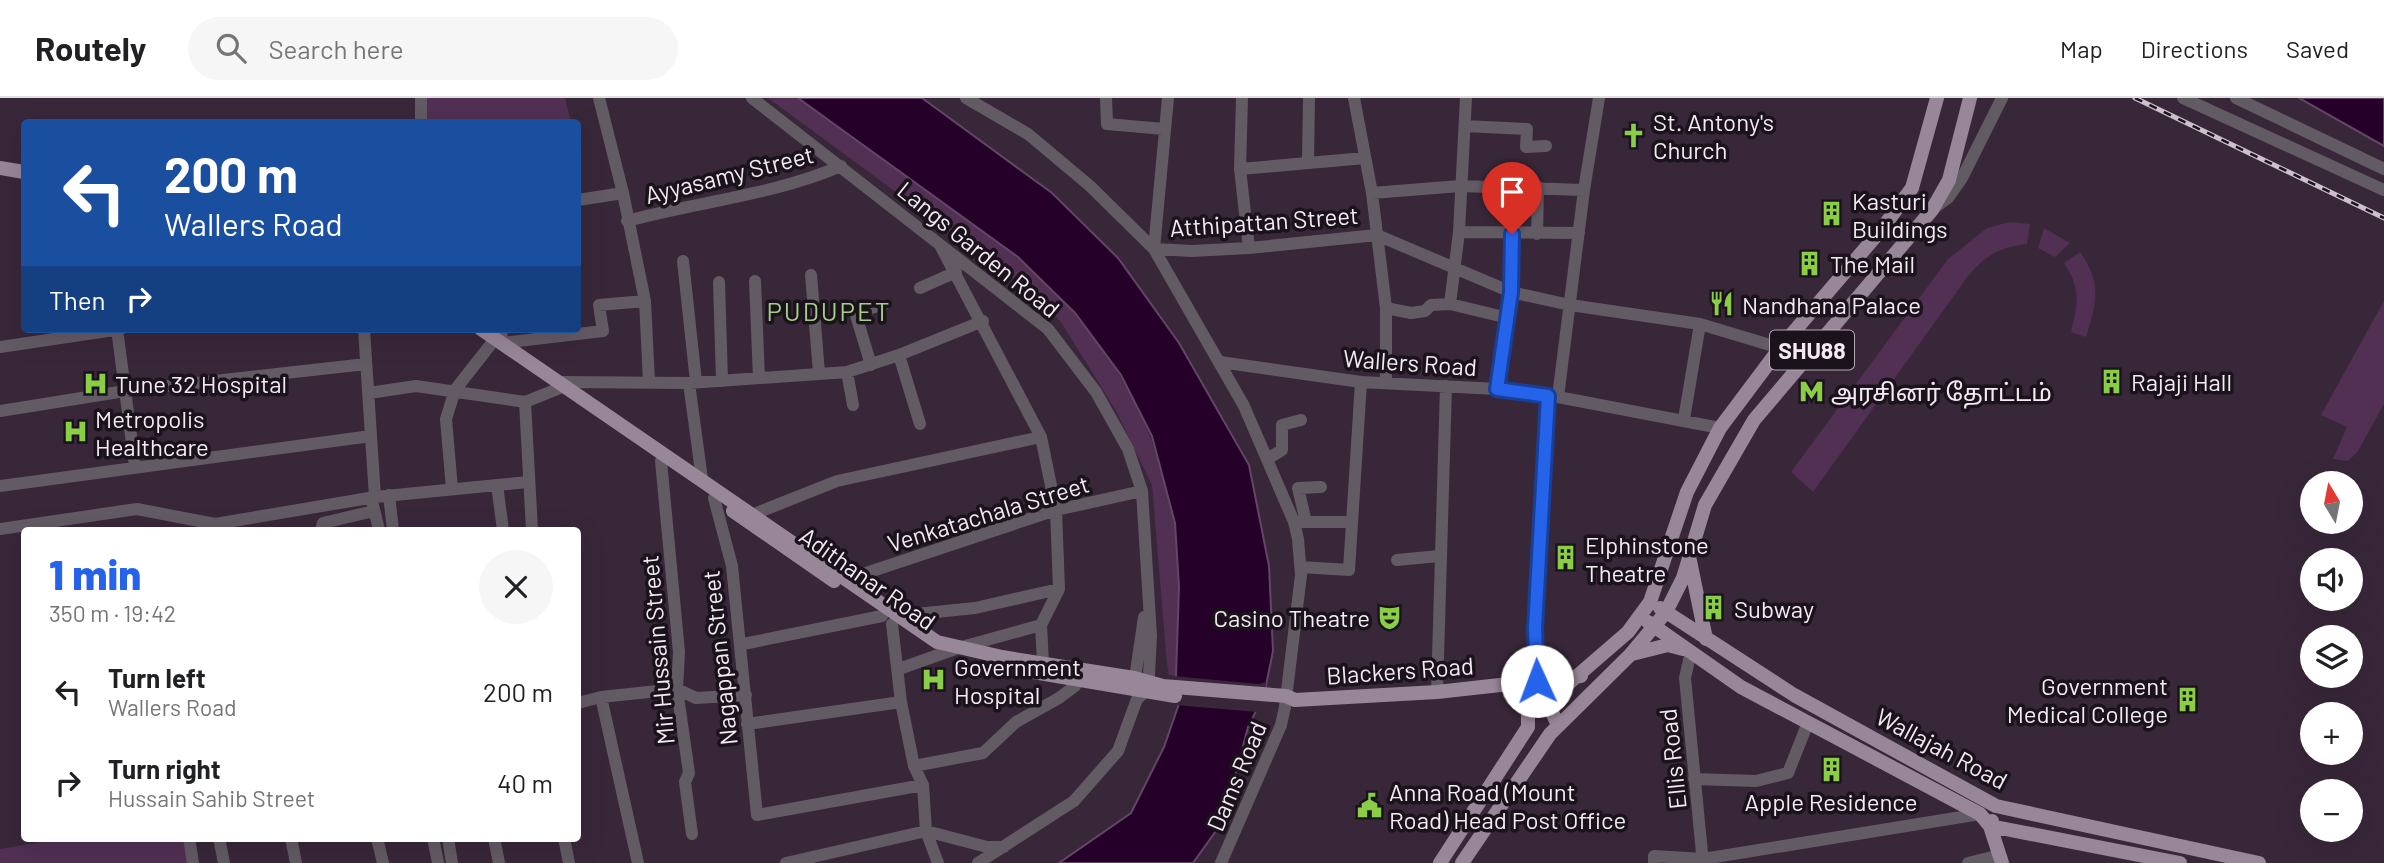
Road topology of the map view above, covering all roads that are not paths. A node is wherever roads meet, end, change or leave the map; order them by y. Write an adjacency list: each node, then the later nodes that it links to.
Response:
1 (421, 98): 17 (street)
2 (599, 98): 34 (street)
3 (752, 98): 23 (street, Langs Garden Road)
4 (966, 98): 45 (street)
5 (1105, 98): 19 (street)
6 (1168, 98): 19 (street)
7 (1242, 98): 25 (street)
8 (1310, 98): 22 (street)
9 (1354, 98): 21 (street)
10 (1466, 98): 18 (street)
11 (1599, 98): 32 (street)
12 (1937, 98): 70 (main road, SHU88)
13 (1970, 98): 37 (main road, SHU88)
14 (2002, 98): 37 (street)
15 (2183, 98): 33 (street)
16 (2236, 98): 26 (street)
17 (421, 119)
18 (1465, 126): 20 (street); 30 (street)
19 (1164, 128): 45 (street)
20 (1546, 146)
21 (1365, 158): 22 (street); 35 (street)
22 (1308, 161): 25 (street)
23 (841, 166): 38 (street, Ayyasamy Street); 44 (street, Langs Garden Road)
24 (0, 168): 27 (main road)
25 (1240, 169): 46 (street)
26 (2384, 169)
27 (21, 172)
28 (0, 177): 29 (main road)
29 (21, 180)
30 (1460, 186): 31 (street); 35 (street); 39 (street)
31 (1538, 187): 32 (street); 42 (street)
32 (1584, 190): 40 (street)
33 (2384, 190)
34 (623, 193): 36 (street); 38 (street)
35 (1372, 193): 43 (street)
36 (581, 200)
37 (1931, 211): 124 (main road, SHU88)
38 (627, 221): 55 (street)
39 (1459, 232): 41 (street); 48 (street)
40 (1579, 233): 42 (street); 58 (street)
41 (1512, 234): 42 (street); 54 (street)
42 (1537, 234)
43 (1377, 235): 46 (street, Atthipattan Street); 48 (street, Atthipattan Street); 59 (street)
44 (937, 240): 49 (street); 109 (street, Langs Garden Road)
45 (1154, 248): 46 (street, Atthipattan Street); 72 (street)
46 (1249, 248)
47 (682, 261): 81 (street)
48 (1455, 265): 54 (street, Atthipattan Street); 56 (street)
49 (956, 272): 53 (street); 61 (street)
50 (811, 275): 76 (street)
51 (755, 281): 77 (street)
52 (719, 282): 78 (street)
53 (920, 288)
54 (1511, 292): 58 (street, Atthipattan Street); 60 (street)
55 (645, 301): 63 (street); 79 (street)
56 (1450, 304): 59 (street); 60 (street)
57 (883, 305): 74 (street)
58 (1570, 305): 62 (street, Atthipattan Street); 89 (street)
59 (1386, 307): 82 (street)
60 (1508, 318): 85 (street)
61 (983, 321): 71 (street); 99 (street)
62 (1700, 324): 70 (street, Atthipattan Street); 93 (street)
63 (581, 332)
64 (93, 333): 69 (street)
65 (119, 333): 87 (street)
66 (364, 333): 73 (street)
67 (568, 333): 68 (street)
68 (499, 337): 83 (main road, Adithanar Road); 86 (street)
69 (0, 347)
70 (1780, 348): 96 (main road, SHU88)
71 (899, 355): 74 (street); 95 (street)
72 (1220, 362): 80 (street, Wallers Road); 100 (street)
73 (366, 364): 87 (street); 88 (street)
74 (871, 365): 75 (street)
75 (847, 372): 76 (street); 91 (street)
76 (819, 373): 77 (street)
77 (759, 379): 78 (street)
78 (722, 381): 81 (street)
79 (649, 382): 81 (street); 83 (street)
80 (1361, 382): 82 (street, Wallers Road); 116 (street)
81 (692, 383): 103 (street)
82 (1386, 383): 84 (street, Wallers Road)
83 (562, 384): 90 (street); 97 (main road, Adithanar Road)
84 (1446, 386): 85 (street, Wallers Road); 125 (street)
85 (1497, 389): 89 (street, Wallers Road)
86 (455, 390): 88 (street); 90 (street); 108 (street)
87 (125, 391): 92 (street); 102 (street)
88 (369, 393): 98 (street)
89 (1553, 396): 93 (street, Wallers Road); 145 (street)
90 (525, 402): 104 (street)
91 (853, 405)
92 (0, 411)
93 (1684, 419): 96 (street, Wallers Road)
94 (1301, 420): 100 (street)
95 (920, 424)
96 (1720, 428): 130 (main road, SHU88)
97 (623, 429): 101 (main road, Adithanar Road); 103 (main road, Adithanar Road)
98 (371, 436): 102 (street); 112 (street)
99 (1041, 437): 113 (street); 114 (street)
100 (1268, 459): 115 (street)
101 (661, 461): 111 (main road, Adithanar Road); 148 (street, Mir Hussain Street)
102 (135, 466): 106 (street)
103 (702, 479): 114 (main road, Adithanar Road)
104 (528, 482): 105 (street); 122 (street)
105 (497, 485): 108 (street); 121 (street)
106 (0, 486)
107 (1321, 488): 115 (street)
108 (452, 489): 110 (street)
109 (1142, 491): 113 (street, Venkatachala Street); 147 (street, Langs Garden Road)
110 (389, 495): 112 (street); 120 (street)
111 (714, 498): 133 (main road, Adithanar Road); 137 (street, Nagappan Street)
112 (374, 502): 117 (street); 118 (street); 119 (street)
113 (1056, 510): 128 (street, Venkatachala Street); 129 (street)
114 (754, 514): 128 (main road, Adithanar Road)
115 (1300, 522): 116 (street); 127 (street, Dams Road)
116 (1352, 522): 127 (street)
117 (248, 524): 123 (street)
118 (322, 527)
119 (377, 527)
120 (393, 527)
121 (503, 527)
122 (532, 527)
123 (0, 529)
124 (1689, 552): 131 (main road, SHU88); 136 (main road)
125 (1439, 556): 126 (street); 149 (street)
126 (1397, 560)
127 (1301, 568): 153 (street, Dams Road)
128 (848, 579): 133 (main road, Adithanar Road)
129 (1059, 589): 133 (street); 134 (street)
130 (1650, 601): 131 (main road, Wallajah Road); 132 (main road, SHU88)
131 (1666, 612): 135 (main road, SHU88); 136 (main road, Wallajah Road)
132 (1639, 617): 135 (main road, Wallajah Road); 143 (main road, SHU88)
133 (891, 619): 137 (street); 138 (main road, Adithanar Road); 142 (street)
134 (1041, 625): 138 (street); 141 (street)
135 (1654, 625): 139 (main road, Wallajah Road); 140 (main road, SHU88)
136 (1706, 639): 163 (main road, Wallajah Road)
137 (743, 644): 150 (street, Nagappan Street)
138 (951, 651): 141 (main road, Adithanar Road); 142 (street); 144 (main road, Adithanar Road)
139 (1691, 651): 140 (main road); 157 (main road, Wallajah Road); 161 (street, Ellis Road)
140 (1630, 655): 159 (main road, SHU88)
141 (1043, 663): 147 (main road, Adithanar Road)
142 (899, 669): 155 (street)
143 (1581, 676): 145 (main road, Blackers Road); 159 (main road)
144 (1077, 680): 147 (main road, Adithanar Road); 160 (street)
145 (1537, 681): 146 (main road, Blackers Road)
146 (1521, 683): 149 (main road, Blackers Road); 158 (main road)
147 (1139, 688): 152 (main road, Adithanar Road); 176 (street, Langs Garden Road)
148 (677, 689): 150 (street); 151 (street); 167 (street, Mir Hussain Street)
149 (1437, 692): 153 (main road, Blackers Road)
150 (746, 695): 156 (street, Nagappan Street)
151 (601, 697): 154 (street); 188 (street)
152 (1264, 700): 153 (main road, Blackers Road)
153 (1289, 700): 192 (street, Dams Road)
154 (581, 702)
155 (901, 702): 156 (street); 160 (street)
156 (747, 724): 162 (street, Nagappan Street)
157 (1807, 725): 161 (street); 164 (main road, Wallajah Road)
158 (1528, 727): 159 (main road); 193 (main road)
159 (1554, 730): 194 (main road, SHU88)
160 (914, 766): 162 (street)
161 (1695, 779): 179 (street, Ellis Road)
162 (923, 785): 166 (street)
163 (1996, 806): 165 (main road); 198 (main road, Wallajah Road)
164 (1980, 814): 165 (main road, Wallajah Road); 179 (street)
165 (1990, 826): 178 (main road); 197 (main road, Wallajah Road)
166 (926, 831): 176 (street); 177 (street); 190 (street)
167 (692, 834)
168 (190, 842): 181 (street)
169 (220, 842): 182 (street)
170 (291, 842): 180 (street)
171 (378, 842): 183 (street)
172 (434, 842): 184 (street)
173 (449, 842): 185 (street)
174 (495, 842): 186 (street)
175 (565, 842): 187 (street)
176 (1006, 848): 191 (street, Langs Garden Road)
177 (832, 858): 189 (street)
178 (2001, 859): 196 (street)
179 (1703, 861): 195 (street)
180 (293, 862)
181 (193, 863)
182 (224, 863)
183 (383, 863)
184 (438, 863)
185 (452, 863)
186 (499, 863)
187 (569, 863)
188 (638, 863)
189 (786, 863)
190 (938, 863)
191 (978, 863)
192 (1221, 863)
193 (1440, 863)
194 (1462, 863)
195 (1654, 863)
196 (1968, 863)
197 (2180, 863)
198 (2259, 863)

